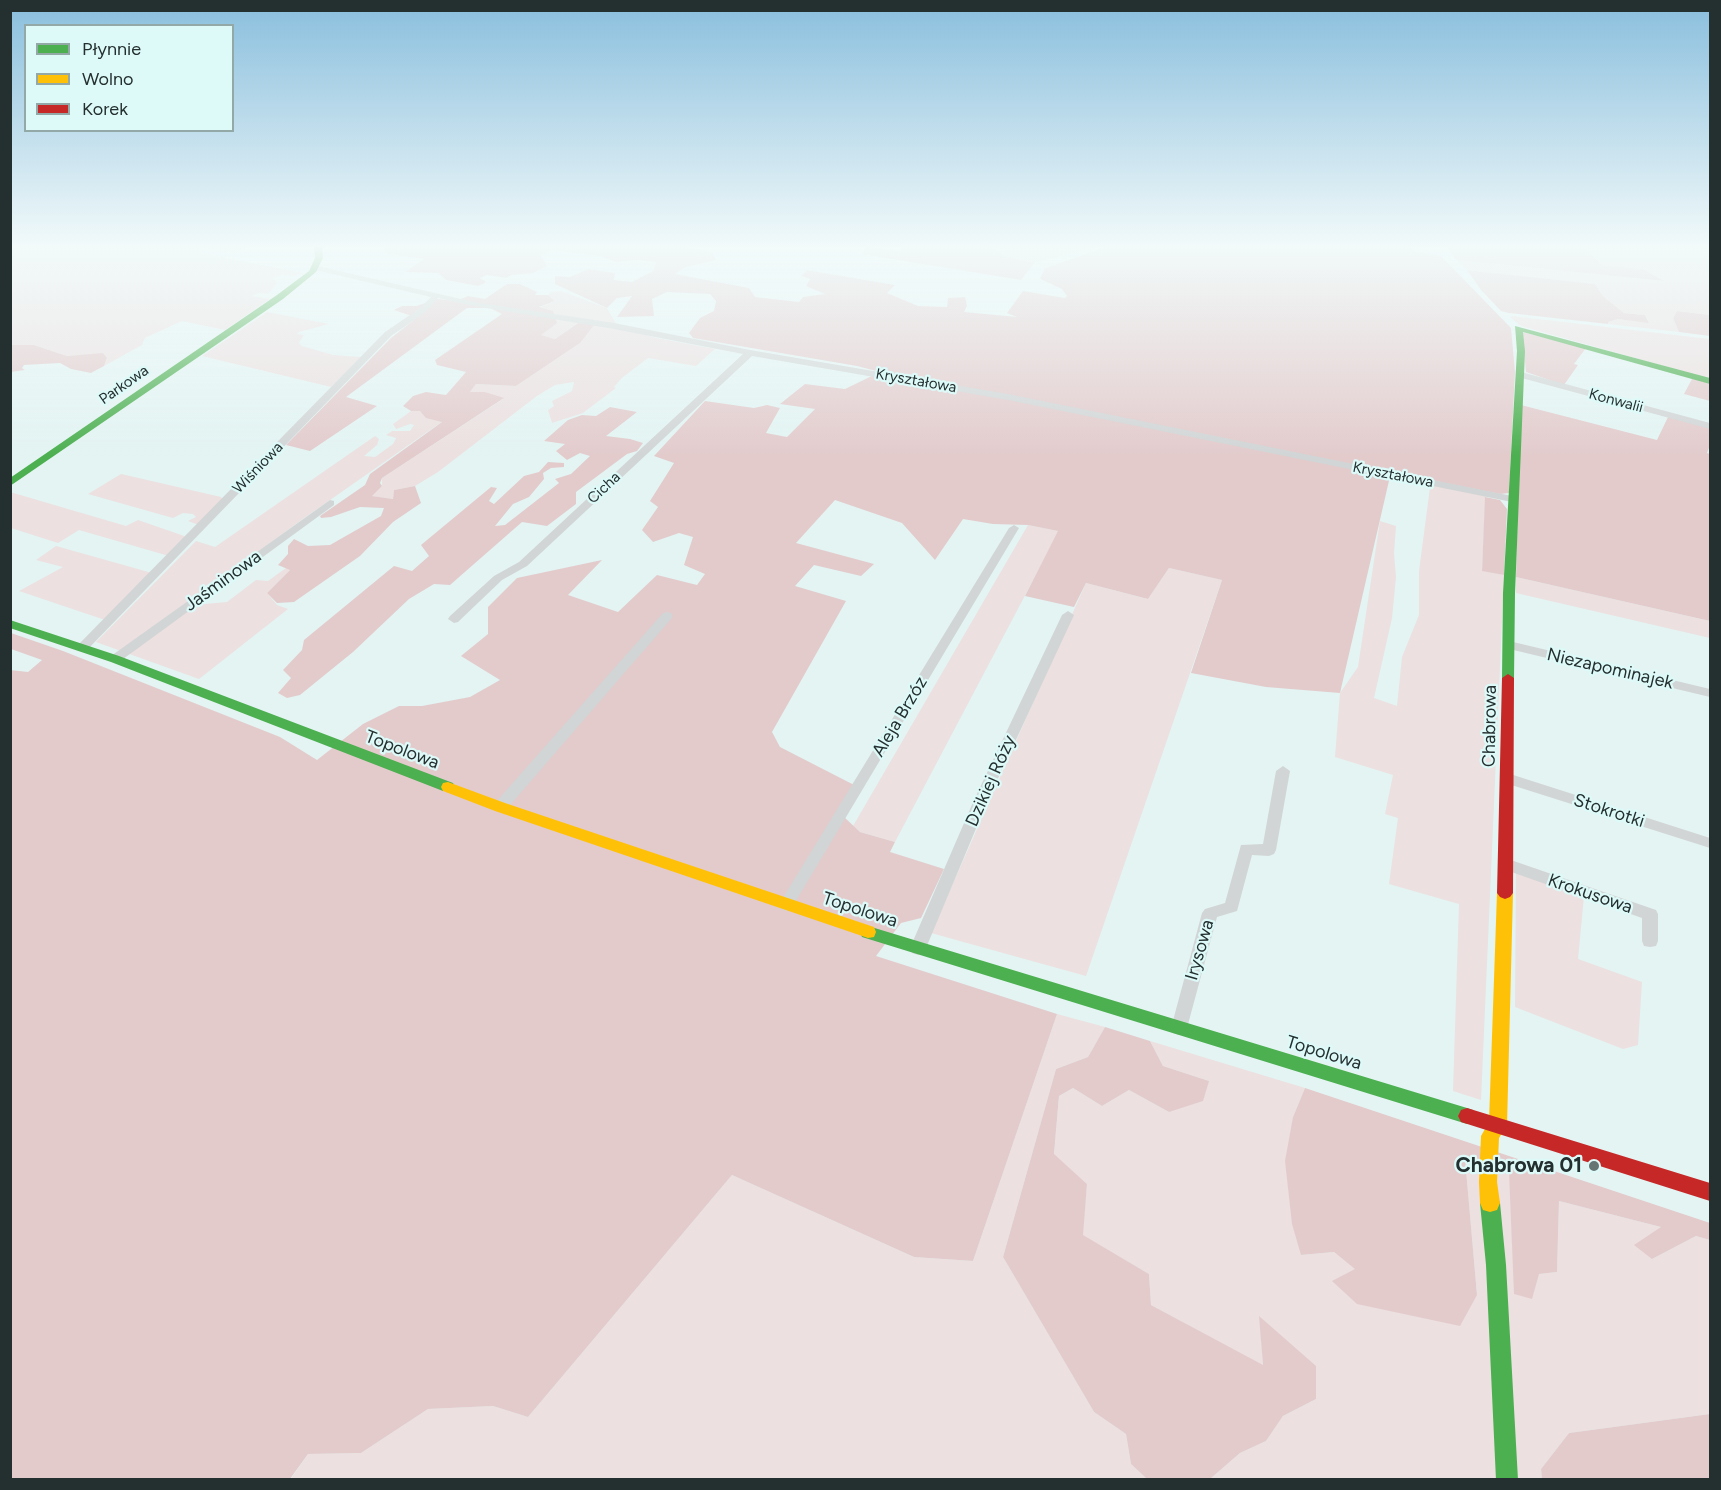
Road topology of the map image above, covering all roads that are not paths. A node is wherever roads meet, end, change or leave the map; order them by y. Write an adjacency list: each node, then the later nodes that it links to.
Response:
1 (252, 317): 8 (street, Parkowa)
2 (413, 317): 17 (street, Wiśniowa)
3 (554, 317): 4 (street, Kryształowa)
4 (750, 353): 9 (street, Kryształowa); 14 (street, Cicha)
5 (1521, 375): 6 (street, Chabrowa); 7 (street, Konwalii); 9 (street, Chabrowa)
6 (1710, 381)
7 (1710, 426)
8 (10, 483)
9 (1512, 499): 16 (street, Chabrowa)
10 (330, 503): 18 (street, Jaśminowa)
11 (1014, 528): 25 (street, Aleja Brzóz)
12 (1068, 615): 27 (street, Dzikiej Róży)
13 (667, 616): 22 (street)
14 (454, 619)
15 (10, 624): 17 (street, Topolowa)
16 (1509, 645): 19 (street, Niezapominajek); 21 (street, Chabrowa)
17 (84, 647): 18 (street, Topolowa)
18 (115, 658): 22 (street, Topolowa)
19 (1710, 693)
20 (1283, 771): 28 (street, Irysowa)
21 (1507, 778): 23 (street, Stokrotki); 24 (street, Chabrowa)
22 (500, 807): 25 (street, Topolowa)
23 (1710, 843)
24 (1505, 864): 26 (street, Krokusowa); 29 (street, Chabrowa)
25 (786, 905): 27 (street, Topolowa)
26 (1650, 941)
27 (918, 948): 28 (street, Topolowa)
28 (1179, 1028): 29 (street, Topolowa)
29 (1498, 1125): 30 (street, Topolowa); 31 (street, Chabrowa)
30 (1710, 1192)
31 (1507, 1479)

